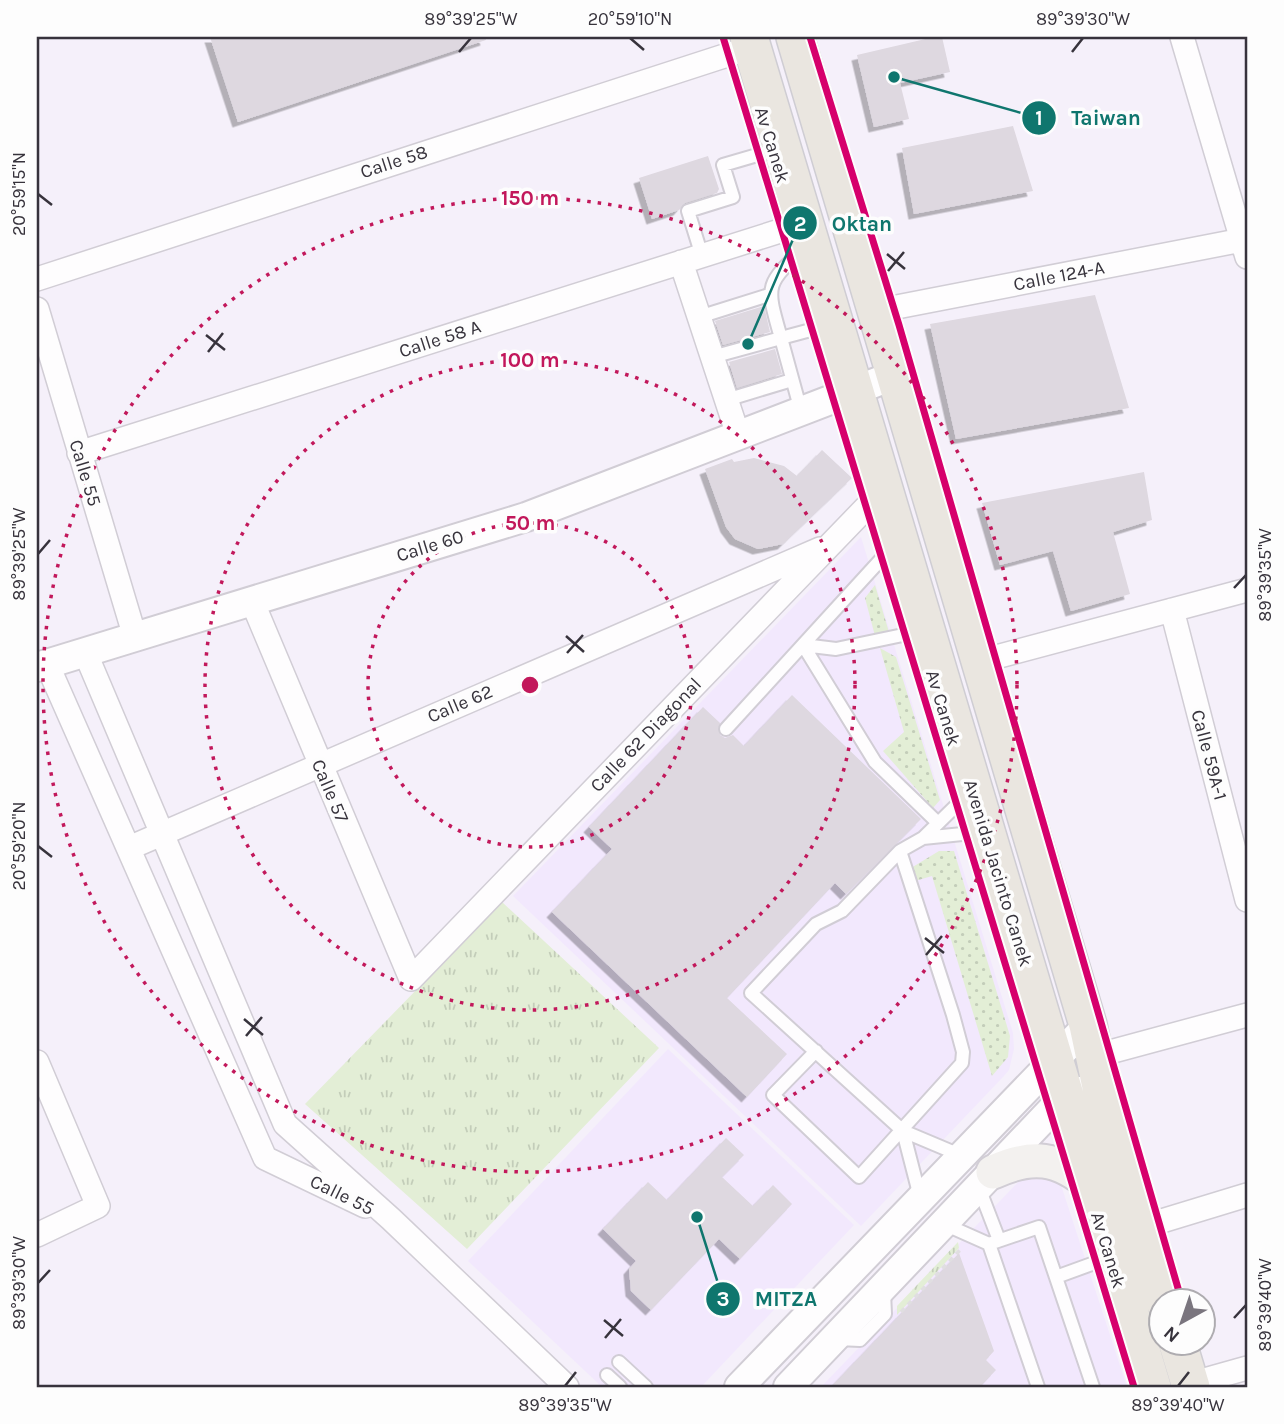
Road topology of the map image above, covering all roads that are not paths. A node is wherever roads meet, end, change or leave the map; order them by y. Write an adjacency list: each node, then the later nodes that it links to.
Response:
1 (795, 37): 11 (main road)
2 (1182, 37): 6 (street)
3 (750, 42): 4 (main road, Avenida Jacinto Canek); 8 (street, Calle 58)
4 (782, 148): 5 (main road, Avenida Jacinto Canek); 7 (lane)
5 (806, 234): 7 (street, Calle 58 A); 9 (lane); 13 (main road, Avenida Jacinto Canek)
6 (1245, 248): 11 (street, Calle 124-A)
7 (692, 259): 12 (street); 22 (street, Calle 58 A)
8 (37, 279)
9 (769, 295): 12 (lane); 14 (lane)
10 (37, 309): 22 (street, Calle 55)
11 (876, 310): 16 (main road)
12 (699, 317): 15 (street)
13 (833, 324): 14 (lane); 18 (main road, Avenida Jacinto Canek)
14 (781, 338): 15 (lane); 17 (lane)
15 (712, 357): 19 (street)
16 (895, 375): 18 (street, Calle 60); 33 (main road)
17 (792, 380): 19 (lane); 20 (lane)
18 (853, 391): 20 (street, Calle 60); 23 (main road, Avenida Jacinto Canek)
19 (726, 400): 21 (street)
20 (801, 411): 21 (street, Calle 60)
21 (738, 435): 27 (street, Calle 60)
22 (79, 453): 30 (street, Calle 55)
23 (882, 491): 24 (main road, Avenida Jacinto Canek); 25 (street, Calle 62 Diagonal)
24 (898, 541): 29 (main road, Avenida Jacinto Canek); 31 (lane)
25 (830, 544): 36 (street, Calle 62); 45 (street, Calle 62 Diagonal)
26 (1247, 590): 28 (street)
27 (252, 601): 30 (street, Calle 60); 36 (street, Calle 57)
28 (1172, 610): 33 (street); 44 (street, Calle 59A-1)
29 (925, 630): 31 (lane); 37 (main road, Avenida Jacinto Canek)
30 (135, 637): 32 (street, Calle 60)
31 (803, 645): 35 (lane); 38 (lane)
32 (85, 652): 34 (street, Calle 60); 40 (street, Calle 55)
33 (981, 661): 48 (main road)
34 (42, 665): 42 (street, Calle 55)
35 (726, 729)
36 (319, 765): 40 (street, Calle 62); 45 (street, Calle 57)
37 (973, 789): 38 (lane); 39 (main road, Avenida Jacinto Canek)
38 (938, 823): 41 (lane)
39 (986, 832): 41 (lane); 49 (main road, Avenida Jacinto Canek)
40 (162, 834): 42 (street, Calle 62); 58 (street, Calle 55)
41 (923, 838): 43 (lane)
42 (129, 848): 58 (street, Calle 55)
43 (900, 851): 47 (lane); 52 (lane)
44 (1247, 900)
45 (411, 979)
46 (1247, 1015): 48 (street)
47 (816, 1051): 52 (lane); 52 (lane)
48 (1094, 1055): 49 (street); 51 (street); 60 (main road)
49 (1053, 1059): 51 (main road, Avenida Jacinto Canek); 53 (street)
50 (37, 1062): 61 (street)
51 (1064, 1097): 54 (street); 55 (main road, Avenida Jacinto Canek)
52 (903, 1131): 53 (lane); 57 (lane)
53 (960, 1155): 57 (street)
54 (986, 1179): 55 (main road); 59 (street); 62 (lane)
55 (1091, 1185): 63 (main road, Avenida Jacinto Canek)
56 (1247, 1195): 60 (street)
57 (920, 1197): 74 (street)
58 (391, 1219): 71 (street)
59 (943, 1224): 62 (lane); 75 (street)
60 (1142, 1227): 65 (main road)
61 (37, 1236)
62 (994, 1242): 64 (lane); 76 (lane)
63 (1112, 1257): 64 (lane); 78 (main road, Avenida Jacinto Canek)
64 (1056, 1276): 77 (lane)
65 (1161, 1288)
66 (1182, 1358): 70 (main road)
67 (619, 1362): 73 (lane)
68 (1247, 1368): 70 (street)
69 (607, 1375): 72 (lane)
70 (1190, 1386)
71 (567, 1387)
72 (620, 1387)
73 (646, 1387)
74 (739, 1387)
75 (788, 1387)
76 (1038, 1387)
77 (1093, 1387)
78 (1152, 1387)

